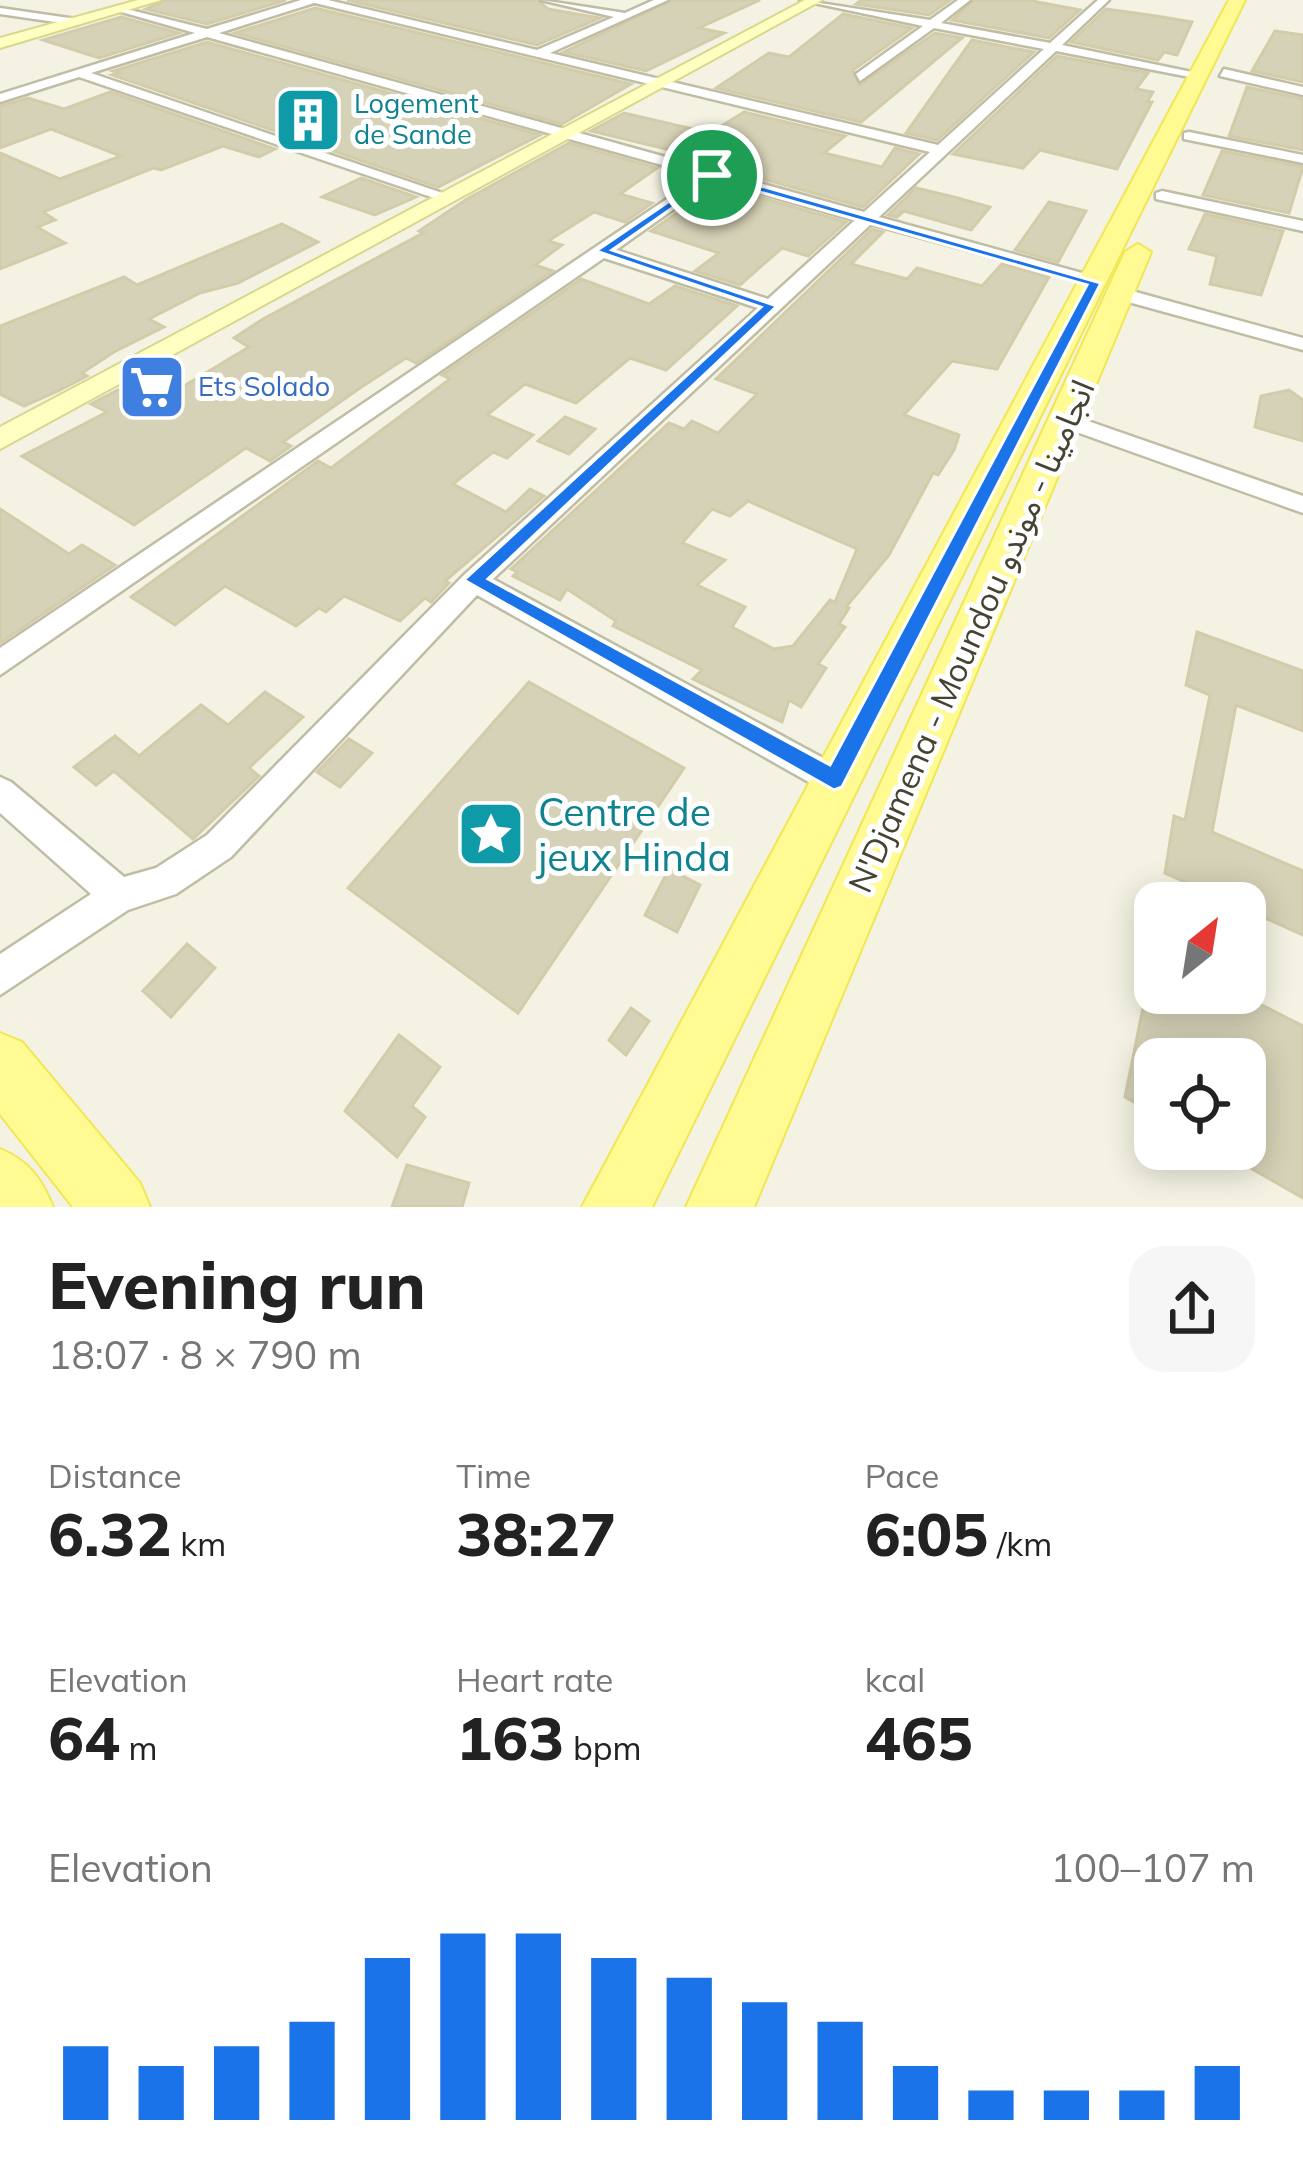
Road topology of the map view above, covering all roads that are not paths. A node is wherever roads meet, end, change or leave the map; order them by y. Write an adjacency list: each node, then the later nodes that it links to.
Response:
1 (154, 0): 10 (street)
2 (314, 0): 15 (street); 18 (street)
3 (546, 0): 12 (street)
4 (663, 0): 12 (street)
5 (811, 0): 14 (street); 22 (street)
6 (965, 0): 14 (street)
7 (1104, 0): 17 (street)
8 (1237, 0): 20 (main road, N'Djamena - Moundou انجامينا - موندو)
9 (1253, 0): 20 (main road, N'Djamena - Moundou انجامينا - موندو)
10 (122, 9): 13 (street); 15 (street)
11 (0, 11): 13 (street)
12 (626, 16): 18 (street)
13 (76, 22): 16 (street)
14 (933, 23): 17 (street); 21 (street)
15 (206, 33): 19 (street); 25 (street)
16 (0, 43)
17 (1055, 45): 20 (street); 27 (street)
18 (540, 53): 22 (street)
19 (78, 73): 24 (street); 30 (street)
20 (1212, 74): 23 (street); 26 (main road, N'Djamena - Moundou انجامينا - موندو); 35 (main road, N'Djamena - Moundou انجامينا - موندو)
21 (860, 77)
22 (660, 83): 25 (street); 27 (street)
23 (1303, 91)
24 (0, 98)
25 (565, 134): 29 (street); 30 (street)
26 (1189, 136): 28 (street); 31 (main road, N'Djamena - Moundou انجامينا - موندو)
27 (940, 150): 32 (street)
28 (1303, 159)
29 (712, 175): 32 (street); 34 (street)
30 (446, 197): 39 (street)
31 (1154, 215): 33 (street); 35 (main road, N'Djamena - Moundou انجامينا - موندو)
32 (868, 218): 35 (street); 36 (street)
33 (1303, 226)
34 (602, 251): 36 (street); 42 (street)
35 (1107, 288): 37 (street); 38 (main road, N'Djamena - Moundou انجامينا - موندو); 43 (main road, N'Djamena - Moundou انجامينا - موندو)
36 (770, 306): 41 (street)
37 (1303, 344)
38 (1065, 420): 40 (street); 52 (main road, N'Djamena - Moundou انجامينا - موندو)
39 (0, 439)
40 (1303, 505)
41 (474, 580): 43 (street); 45 (street)
42 (0, 663)
43 (834, 780): 51 (main road, N'Djamena - Moundou انجامينا - موندو)
44 (0, 791): 45 (street)
45 (119, 896): 46 (street)
46 (0, 976)
47 (0, 1064): 50 (main road)
48 (0, 1182): 49 (main road)
49 (20, 1207)
50 (116, 1207)
51 (616, 1207)
52 (720, 1207)

